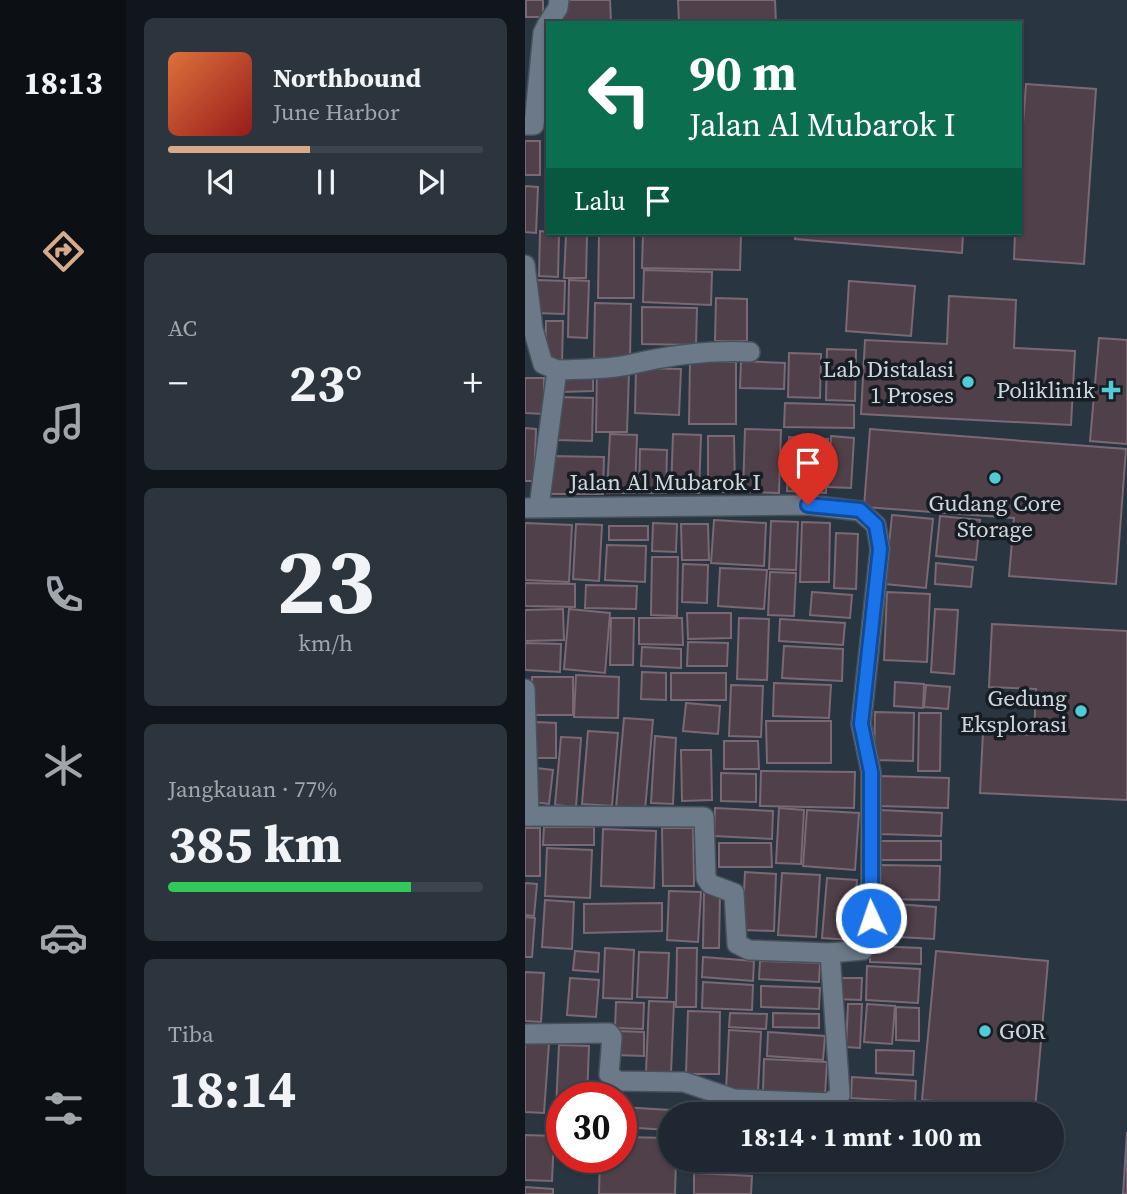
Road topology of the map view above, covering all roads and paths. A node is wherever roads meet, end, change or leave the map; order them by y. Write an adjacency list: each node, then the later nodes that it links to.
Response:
1 (559, 0): 2 (street)
2 (549, 21)
3 (546, 27): 4 (street)
4 (536, 129)
5 (525, 265): 7 (street)
6 (750, 352): 7 (street)
7 (557, 370): 8 (street)
8 (532, 507): 11 (street, Jalan Al Mubarok I)
9 (525, 689): 10 (street)
10 (527, 816): 11 (street)
11 (829, 953): 12 (street)
12 (525, 1034)

